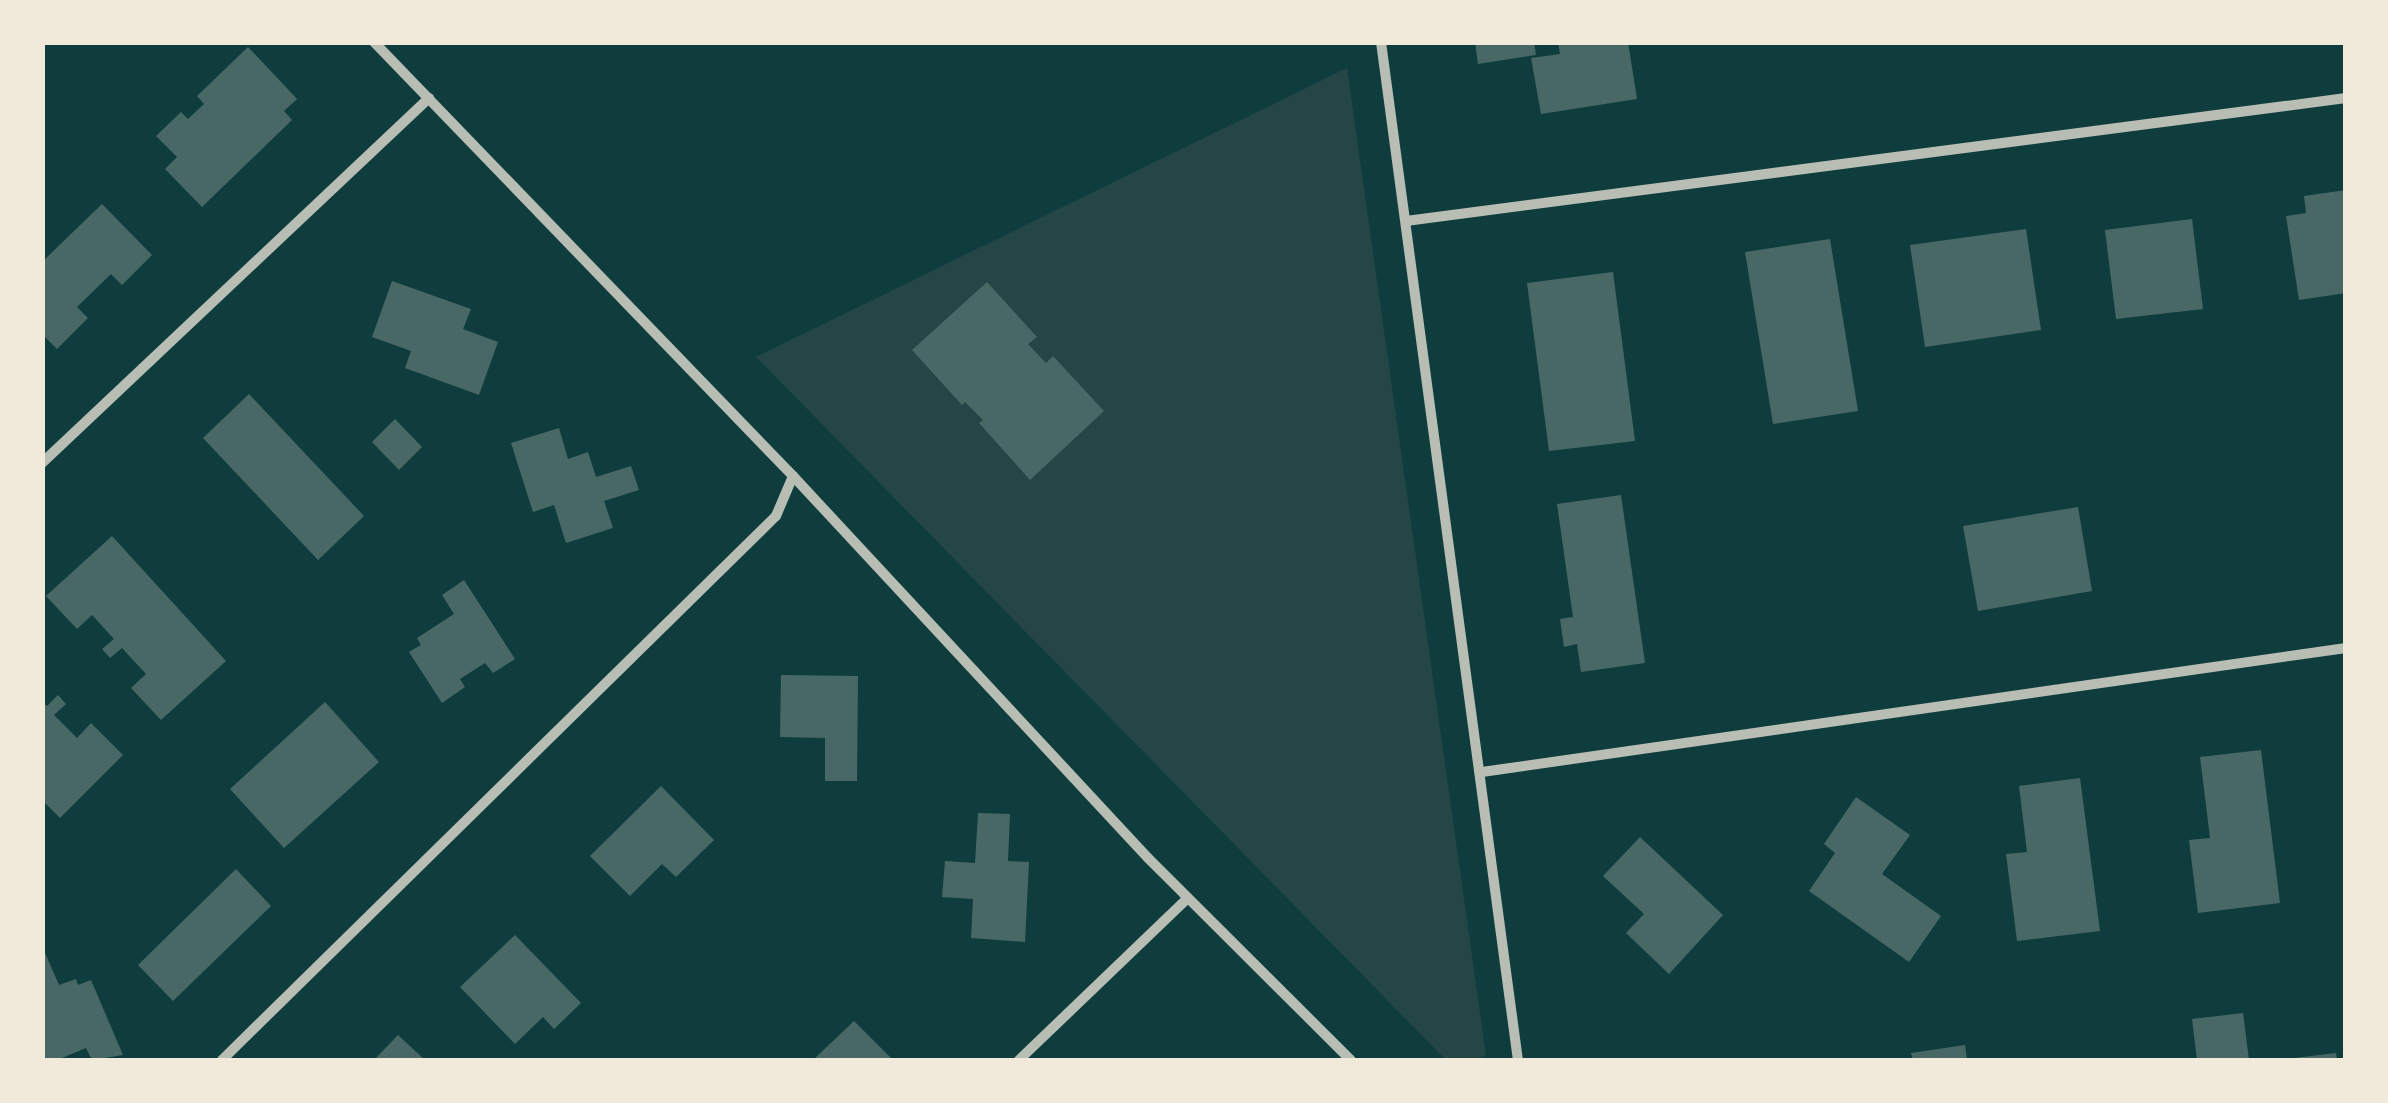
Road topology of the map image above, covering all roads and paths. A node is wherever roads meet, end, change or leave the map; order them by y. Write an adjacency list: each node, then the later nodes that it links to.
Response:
1 (374, 42): 3 (street)
2 (1381, 42): 5 (street)
3 (429, 98): 6 (street); 7 (street)
4 (2346, 98): 5 (street)
5 (1406, 221): 9 (street)
6 (42, 462)
7 (793, 476): 10 (street); 11 (street)
8 (2346, 648): 9 (street)
9 (1482, 772): 14 (street)
10 (1187, 898): 12 (street); 13 (street)
11 (222, 1060)
12 (1020, 1060)
13 (1351, 1060)
14 (1518, 1060)

